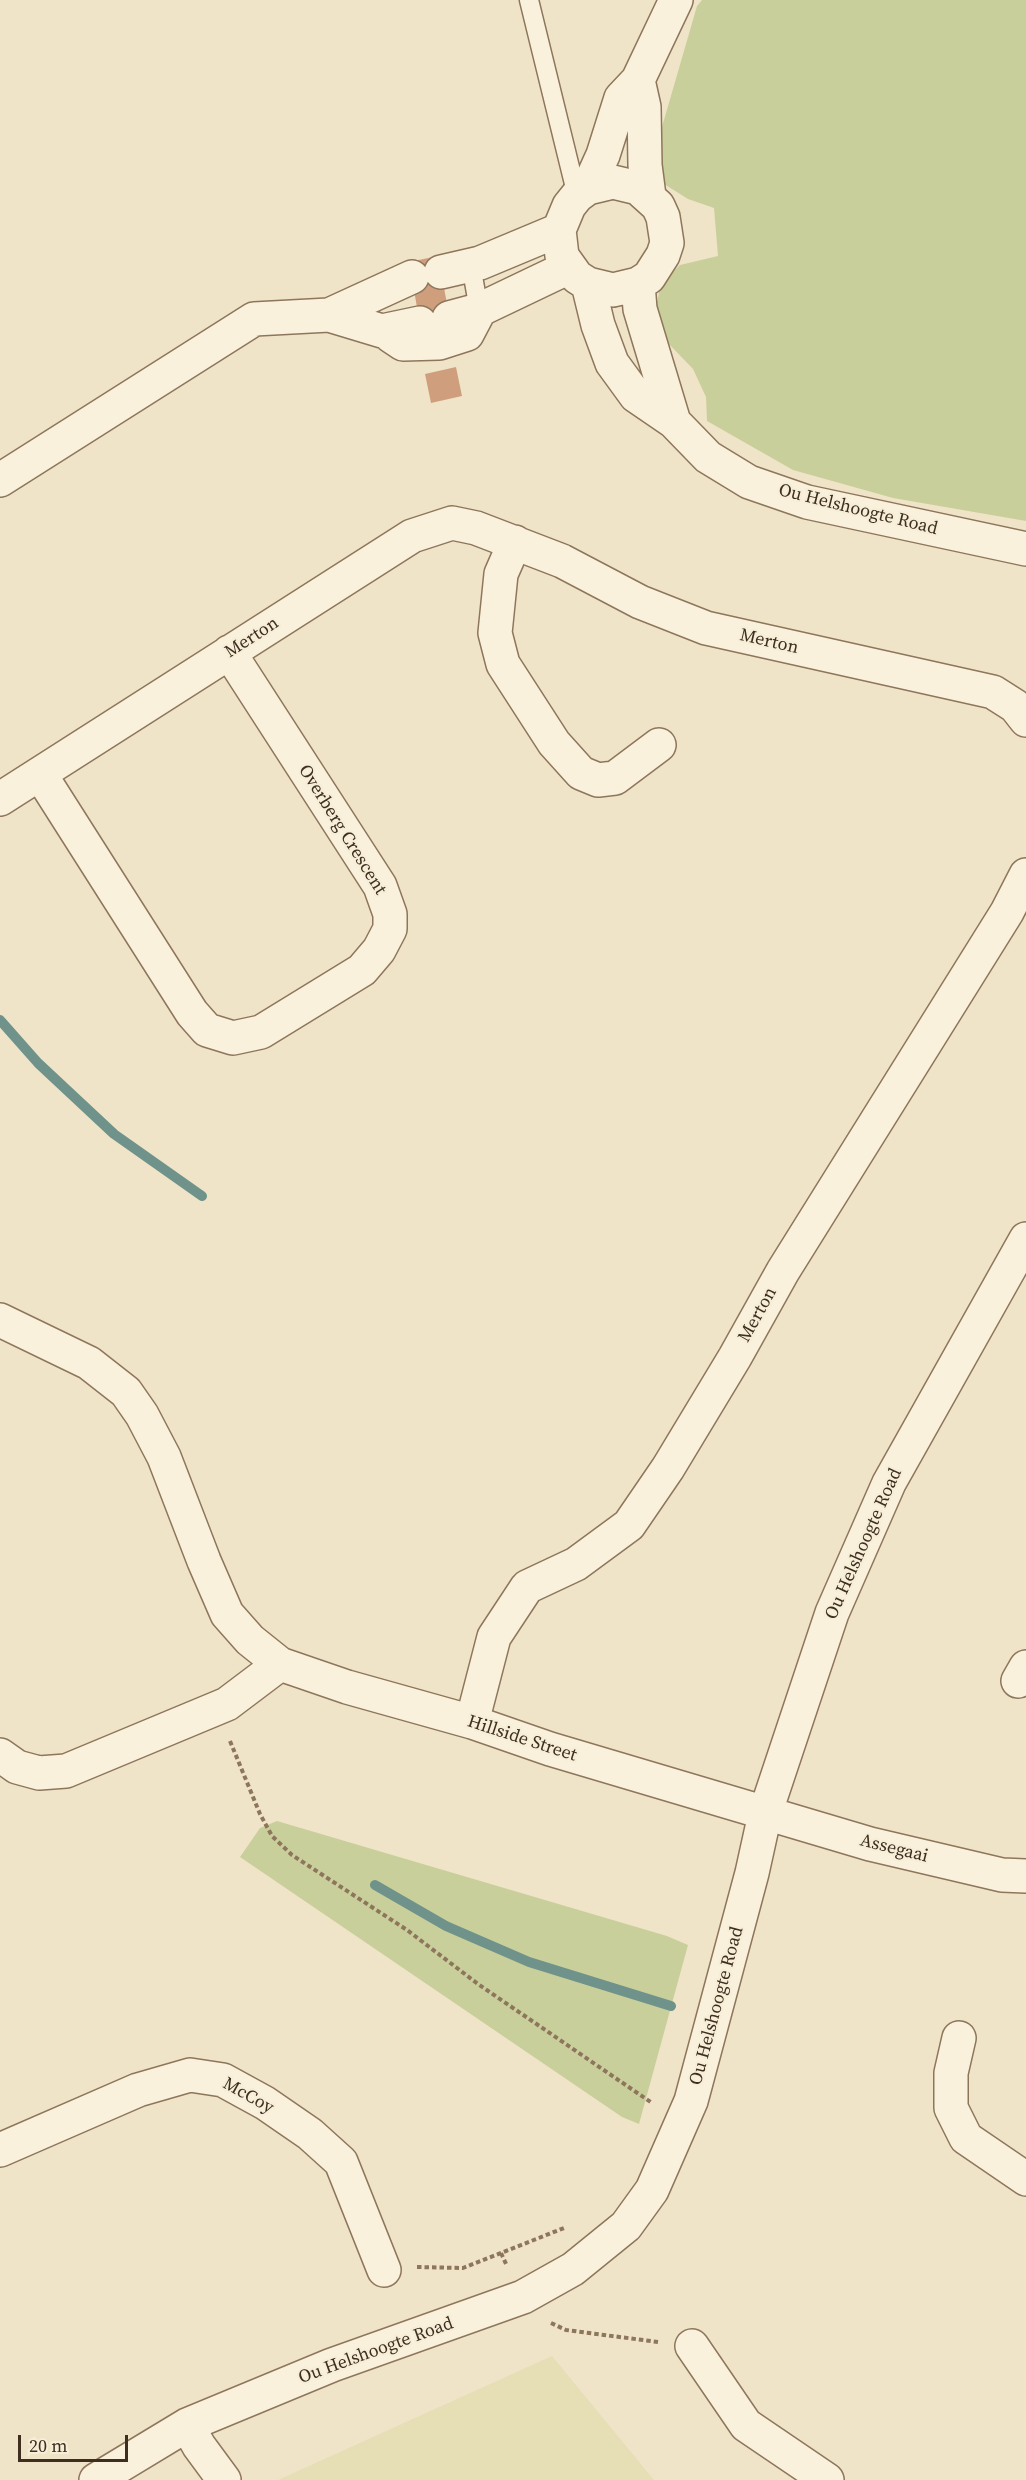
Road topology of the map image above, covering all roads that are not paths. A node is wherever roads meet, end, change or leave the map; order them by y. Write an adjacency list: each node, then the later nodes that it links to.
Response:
1 (529, 0): 4 (lane)
2 (676, 0): 3 (street)
3 (638, 80): 4 (street); 5 (street)
4 (582, 192): 5 (street); 6 (street)
5 (649, 196): 9 (street)
6 (559, 230): 7 (street); 8 (street, Ou Helshoogte Road)
7 (441, 271): 10 (street); 11 (lane)
8 (578, 276): 9 (street); 11 (street); 13 (street, Ou Helshoogte Road)
9 (638, 284): 13 (street, Ou Helshoogte Road)
10 (329, 315): 12 (street); 14 (street)
11 (450, 317): 12 (street); 12 (street)
12 (382, 331)
13 (674, 422): 16 (street, Ou Helshoogte Road)
14 (0, 480)
15 (515, 542): 17 (street, Merton); 18 (street, Merton); 19 (street)
16 (1026, 549)
17 (229, 652): 20 (street, Merton); 20 (street, Overberg Crescent)
18 (1026, 720)
19 (659, 745)
20 (40, 774): 21 (street, Merton)
21 (0, 799)
22 (1026, 875): 26 (street, Merton)
23 (1026, 1239): 28 (street, Ou Helshoogte Road)
24 (0, 1320): 25 (street, Hillside Street)
25 (280, 1664): 26 (street, Hillside Street); 27 (street)
26 (472, 1722): 28 (street, Hillside Street)
27 (0, 1755)
28 (765, 1814): 29 (street, Assegaai); 35 (street, Ou Helshoogte Road)
29 (1026, 1876)
30 (959, 2038): 32 (street)
31 (0, 2150): 33 (street, McCoy)
32 (1026, 2179)
33 (384, 2270)
34 (692, 2346): 38 (street)
35 (187, 2425): 36 (street, Ou Helshoogte Road); 37 (street)
36 (96, 2480)
37 (224, 2480)
38 (827, 2480)

